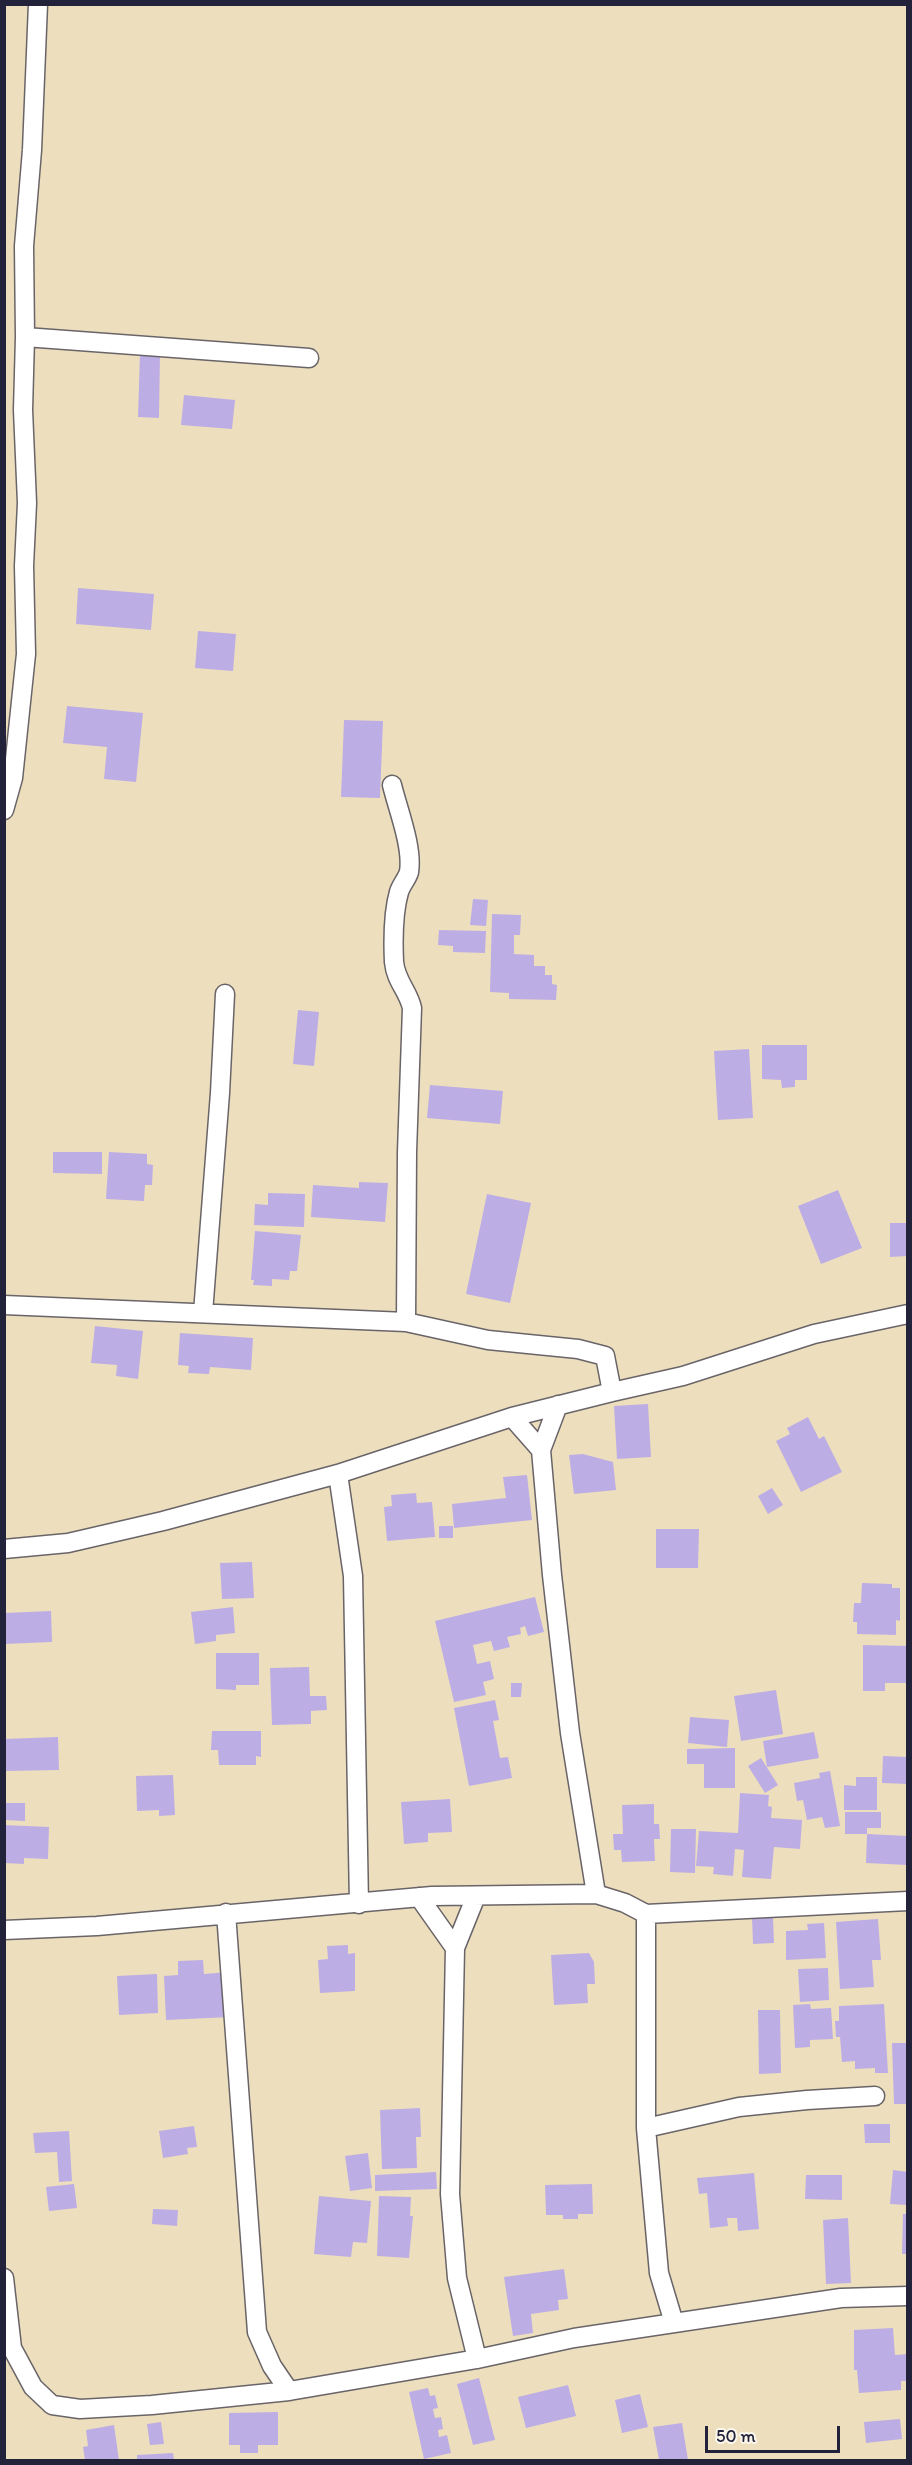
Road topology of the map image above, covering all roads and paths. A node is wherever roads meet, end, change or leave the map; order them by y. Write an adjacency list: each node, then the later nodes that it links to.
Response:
1 (41, 7): 2 (street)
2 (25, 337): 3 (street); 5 (street)
3 (309, 357)
4 (4, 705): 5 (street)
5 (19, 720): 7 (street)
6 (392, 785): 12 (street)
7 (4, 810)
8 (225, 994): 10 (street)
9 (4, 1305): 10 (street)
10 (203, 1313): 12 (street)
11 (908, 1314): 13 (street)
12 (406, 1322): 13 (street)
13 (612, 1392): 14 (street)
14 (558, 1406): 15 (street); 16 (street)
15 (512, 1417): 16 (street); 17 (street)
16 (541, 1450): 19 (street)
17 (338, 1474): 18 (street); 23 (street)
18 (4, 1549)
19 (596, 1894): 20 (street); 25 (street)
20 (476, 1896): 21 (street); 27 (street)
21 (418, 1897): 23 (street); 27 (street)
22 (908, 1901): 25 (street)
23 (358, 1904): 24 (street)
24 (226, 1913): 26 (street); 34 (street)
25 (646, 1914): 29 (street)
26 (4, 1930)
27 (455, 1948): 33 (street)
28 (875, 2096): 29 (street)
29 (646, 2128): 32 (street)
30 (4, 2278): 34 (street)
31 (908, 2296): 32 (street)
32 (674, 2323): 33 (street)
33 (477, 2359): 34 (street)
34 (289, 2391)

